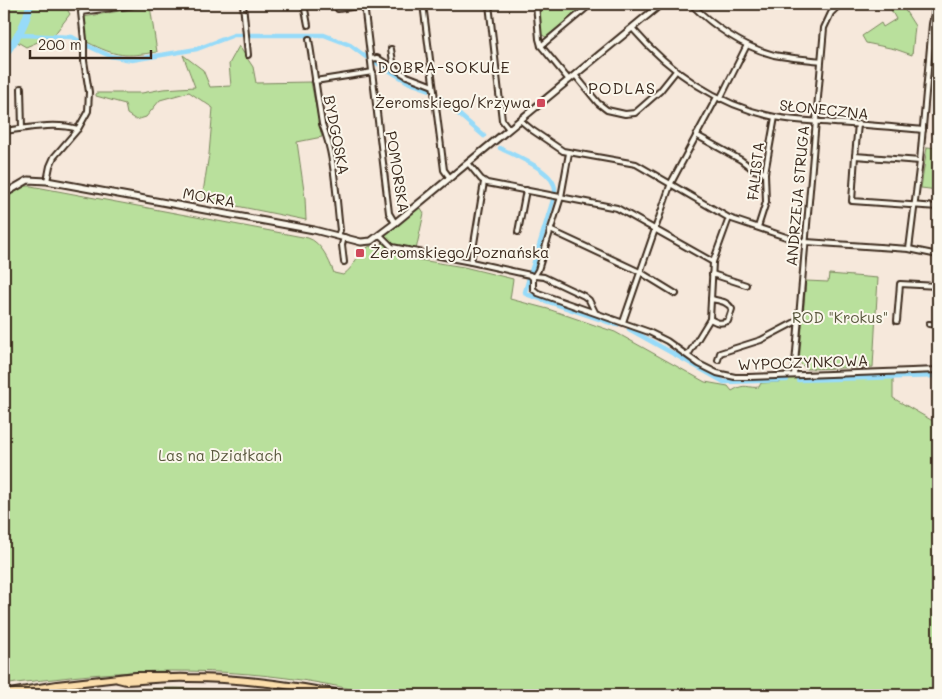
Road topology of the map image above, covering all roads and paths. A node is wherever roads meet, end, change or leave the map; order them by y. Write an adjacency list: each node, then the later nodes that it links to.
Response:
1 (141, 4): 38 (street)
2 (243, 4): 21 (street)
3 (304, 4): 15 (street)
4 (365, 4): 13 (street); 22 (street, POMORSKA)
5 (423, 4): 30 (street)
6 (489, 4): 39 (street)
7 (536, 4): 19 (street)
8 (591, 4): 19 (street)
9 (661, 4): 16 (street)
10 (691, 4): 18 (street)
11 (840, 4): 23 (street, ANDRZEJA STRUGA)
12 (930, 4): 14 (street)
13 (338, 9)
14 (937, 10): 40 (street)
15 (308, 25)
16 (632, 28): 25 (street, SŁONECZNA); 27 (street)
17 (309, 39): 29 (street, BYDGOSKA)
18 (747, 45): 23 (street); 32 (street)
19 (541, 46): 28 (street)
20 (391, 49): 24 (street)
21 (248, 55)
22 (371, 59): 24 (street); 26 (street, POMORSKA)
23 (821, 61): 35 (street, ANDRZEJA STRUGA)
24 (394, 68): 30 (street)
25 (676, 71): 27 (street); 32 (street, SŁONECZNA)
26 (373, 72): 29 (street); 58 (street, POMORSKA)
27 (575, 74): 28 (street)
28 (569, 80): 34 (street)
29 (315, 81): 64 (street, BYDGOSKA)
30 (433, 86): 48 (street)
31 (20, 88): 37 (street)
32 (719, 98): 33 (street, SŁONECZNA); 42 (street)
33 (775, 117): 35 (street, SŁONECZNA); 47 (street, FALISTA)
34 (520, 120): 39 (street); 43 (street)
35 (816, 122): 36 (street, SŁONECZNA); 65 (street, ANDRZEJA STRUGA)
36 (858, 124): 40 (street, SŁONECZNA); 44 (street)
37 (22, 128): 38 (street); 41 (street)
38 (78, 129): 49 (street)
39 (509, 129): 46 (street)
40 (923, 130): 45 (street)
41 (4, 131)
42 (696, 135): 47 (street); 51 (street)
43 (569, 153): 51 (street); 54 (street)
44 (856, 156): 45 (street); 55 (street)
45 (920, 161): 55 (street)
46 (468, 164): 48 (street); 50 (street)
47 (765, 173): 59 (street, FALISTA)
48 (450, 178): 58 (street)
49 (47, 181): 53 (street, MOKRA); 64 (street, MOKRA)
50 (484, 182): 52 (street); 69 (street)
51 (671, 183): 57 (street); 60 (street)
52 (526, 190): 54 (street); 62 (street)
53 (4, 194)
54 (561, 197): 60 (street); 61 (street)
55 (915, 205): 56 (street); 66 (street)
56 (938, 207)
57 (729, 218): 59 (street); 70 (street)
58 (395, 223): 63 (street)
59 (758, 227): 65 (street)
60 (655, 228): 70 (street); 71 (street)
61 (550, 230): 71 (street); 73 (street)
62 (518, 232)
63 (380, 235): 64 (street, MOKRA); 69 (street, WYPOCZYNKOWA)
64 (341, 237): 68 (street, BYDGOSKA)
65 (806, 242): 66 (street); 80 (street, ANDRZEJA STRUGA)
66 (909, 250): 67 (street)
67 (938, 255)
68 (344, 262)
69 (470, 262): 73 (street, WYPOCZYNKOWA)
70 (713, 262): 72 (street)
71 (640, 272): 76 (street); 82 (street)
72 (712, 274): 74 (street); 77 (street)
73 (533, 278): 78 (street, WYPOCZYNKOWA); 78 (street, WYPOCZYNKOWA)
74 (746, 285)
75 (938, 286): 81 (street)
76 (676, 294)
77 (711, 299): 79 (street); 79 (street)
78 (595, 312): 82 (street, WYPOCZYNKOWA)
79 (710, 319): 85 (street)
80 (799, 320): 86 (street); 88 (street, ANDRZEJA STRUGA)
81 (897, 321)
82 (623, 322): 85 (street, WYPOCZYNKOWA)
83 (929, 324): 84 (street)
84 (938, 325)
85 (688, 355): 88 (street, WYPOCZYNKOWA)
86 (718, 360)
87 (938, 370): 88 (street, WYPOCZYNKOWA)
88 (794, 374)
89 (4, 694): 90 (main road)
90 (348, 695)

